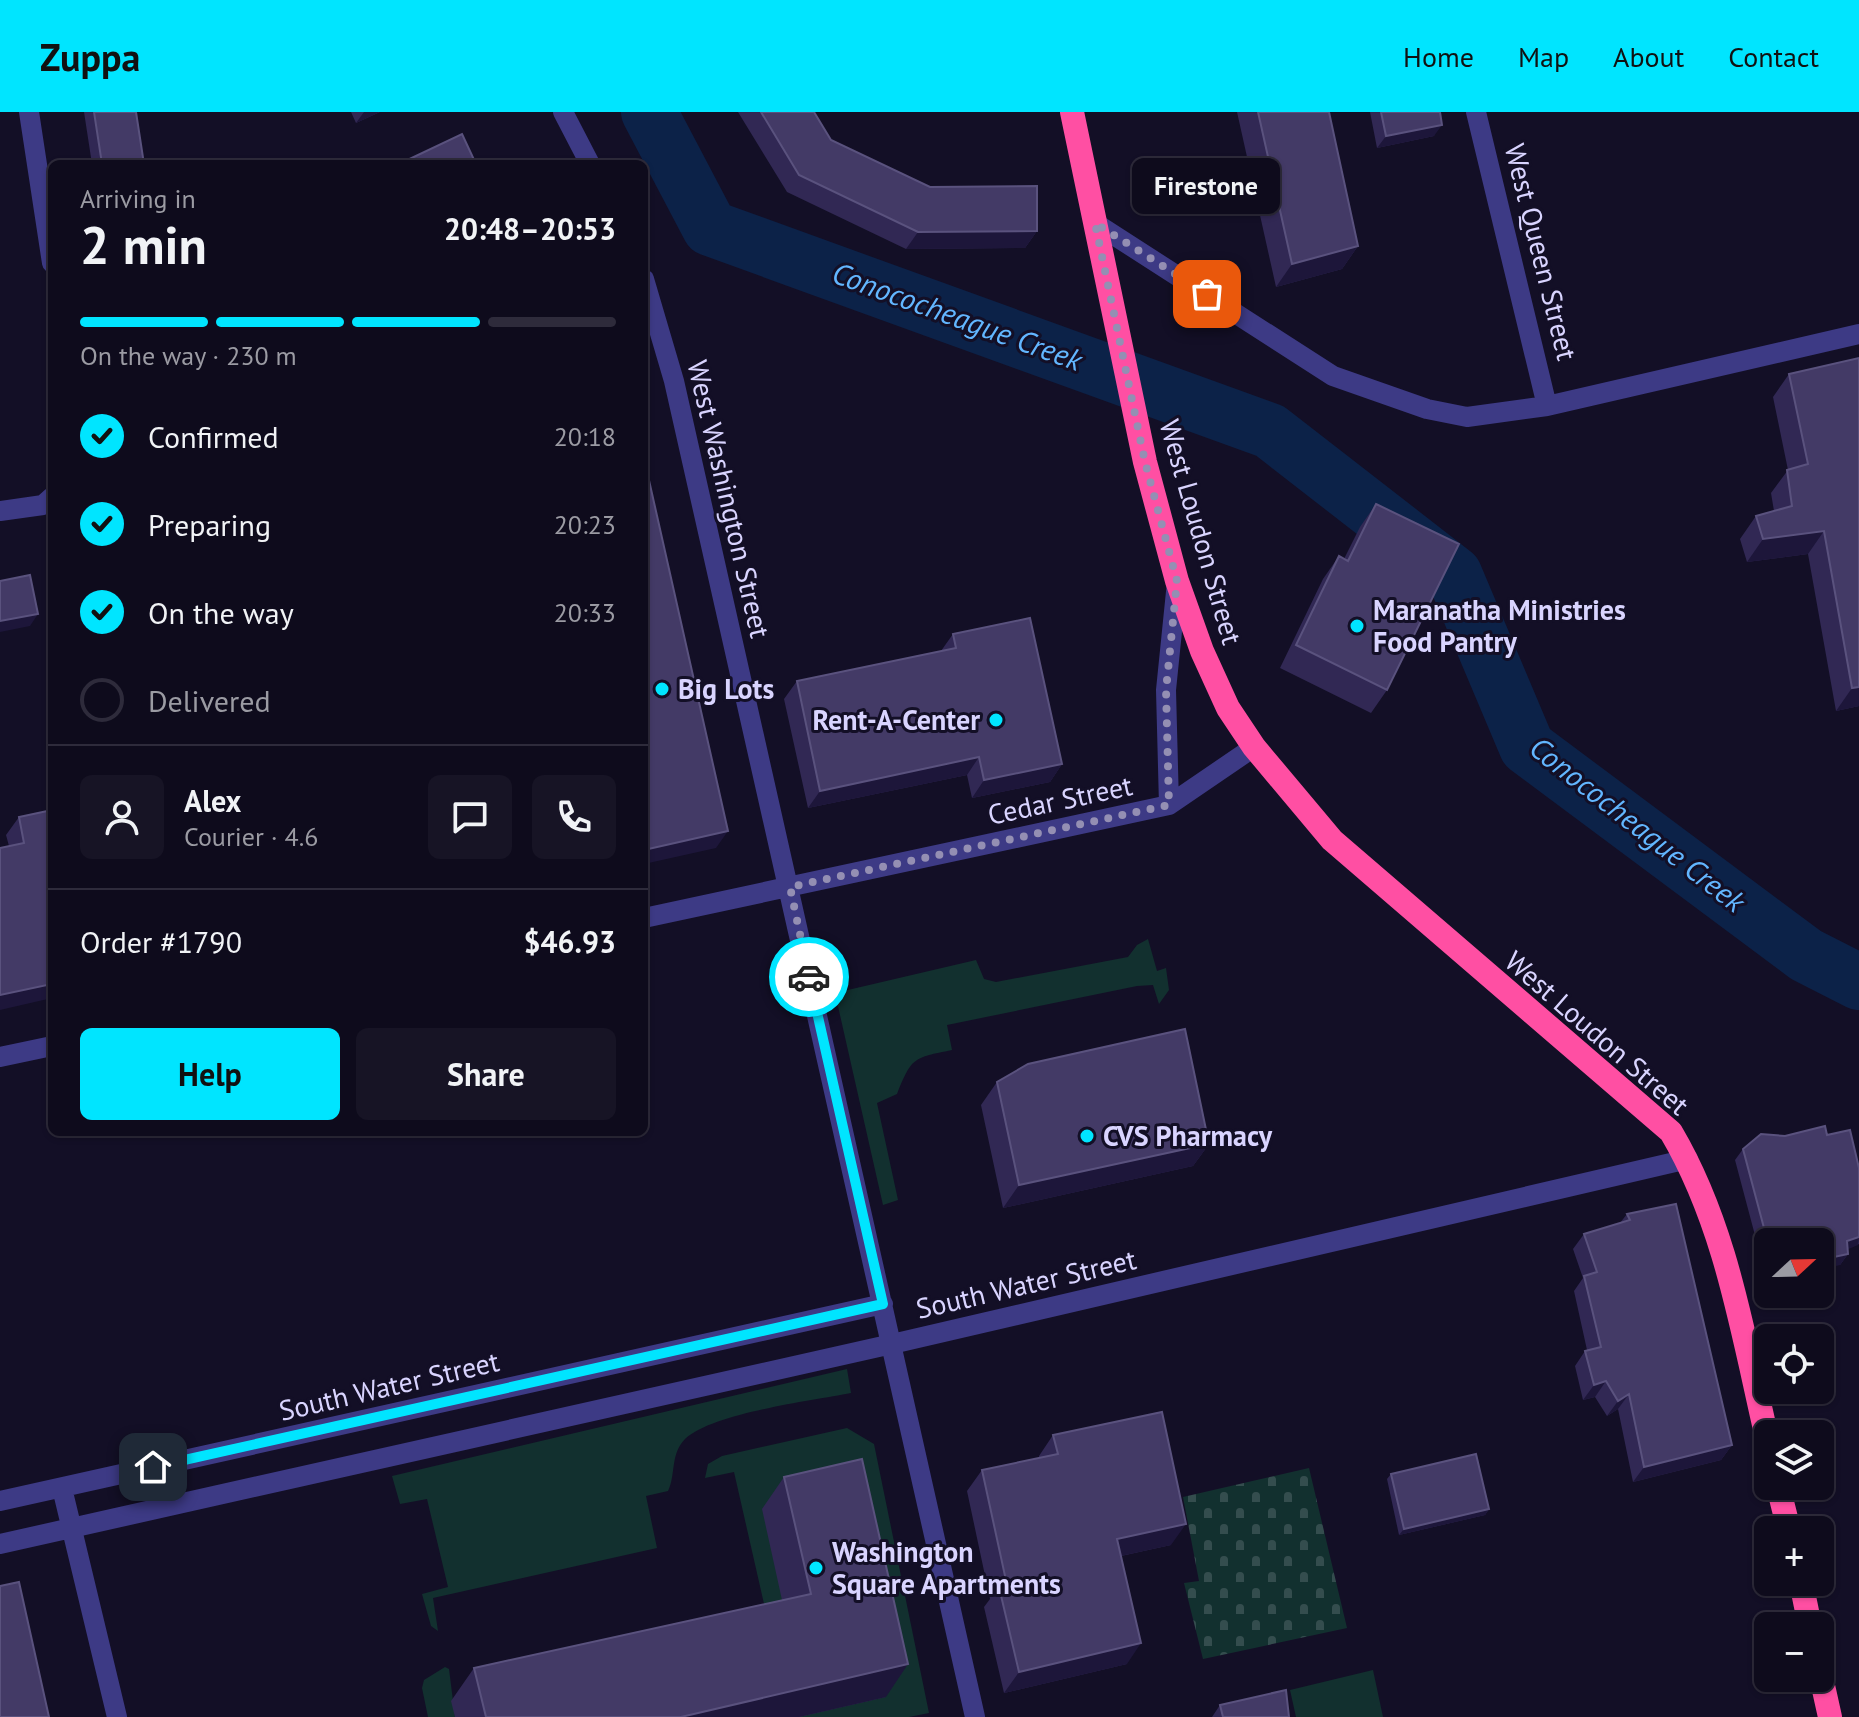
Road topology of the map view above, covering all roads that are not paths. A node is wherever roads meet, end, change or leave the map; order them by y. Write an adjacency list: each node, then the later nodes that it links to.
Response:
1 (29, 112): 7 (street)
2 (563, 112): 5 (street)
3 (1072, 112): 6 (highway, West Loudon Street)
4 (1476, 112): 10 (street, West Queen Street)
5 (588, 160)
6 (1095, 223): 10 (street); 13 (highway, West Loudon Street)
7 (48, 237)
8 (648, 293): 16 (street, West Washington Street)
9 (1859, 334): 10 (street)
10 (1547, 406)
11 (48, 501): 12 (street)
12 (0, 511)
13 (1177, 581): 14 (highway, West Loudon Street); 15 (street, Cedar Street)
14 (1254, 747): 15 (street); 20 (highway, West Loudon Street)
15 (1169, 805): 16 (street, Cedar Street)
16 (790, 887): 17 (street, Cedar Street); 21 (street, West Washington Street)
17 (648, 917)
18 (48, 1047): 19 (street)
19 (0, 1057)
20 (1688, 1159): 22 (street, South Water Street); 23 (highway)
21 (883, 1304): 22 (street, West Washington Street); 24 (street, South Water Street)
22 (892, 1344): 26 (street, South Water Street); 30 (street, West Washington Street)
23 (1763, 1420)
24 (62, 1488): 25 (street, South Water Street); 26 (street)
25 (0, 1501)
26 (70, 1530): 27 (street, South Water Street); 29 (street)
27 (0, 1544)
28 (1824, 1692): 31 (highway)
29 (117, 1717)
30 (975, 1717)
31 (1830, 1717)

